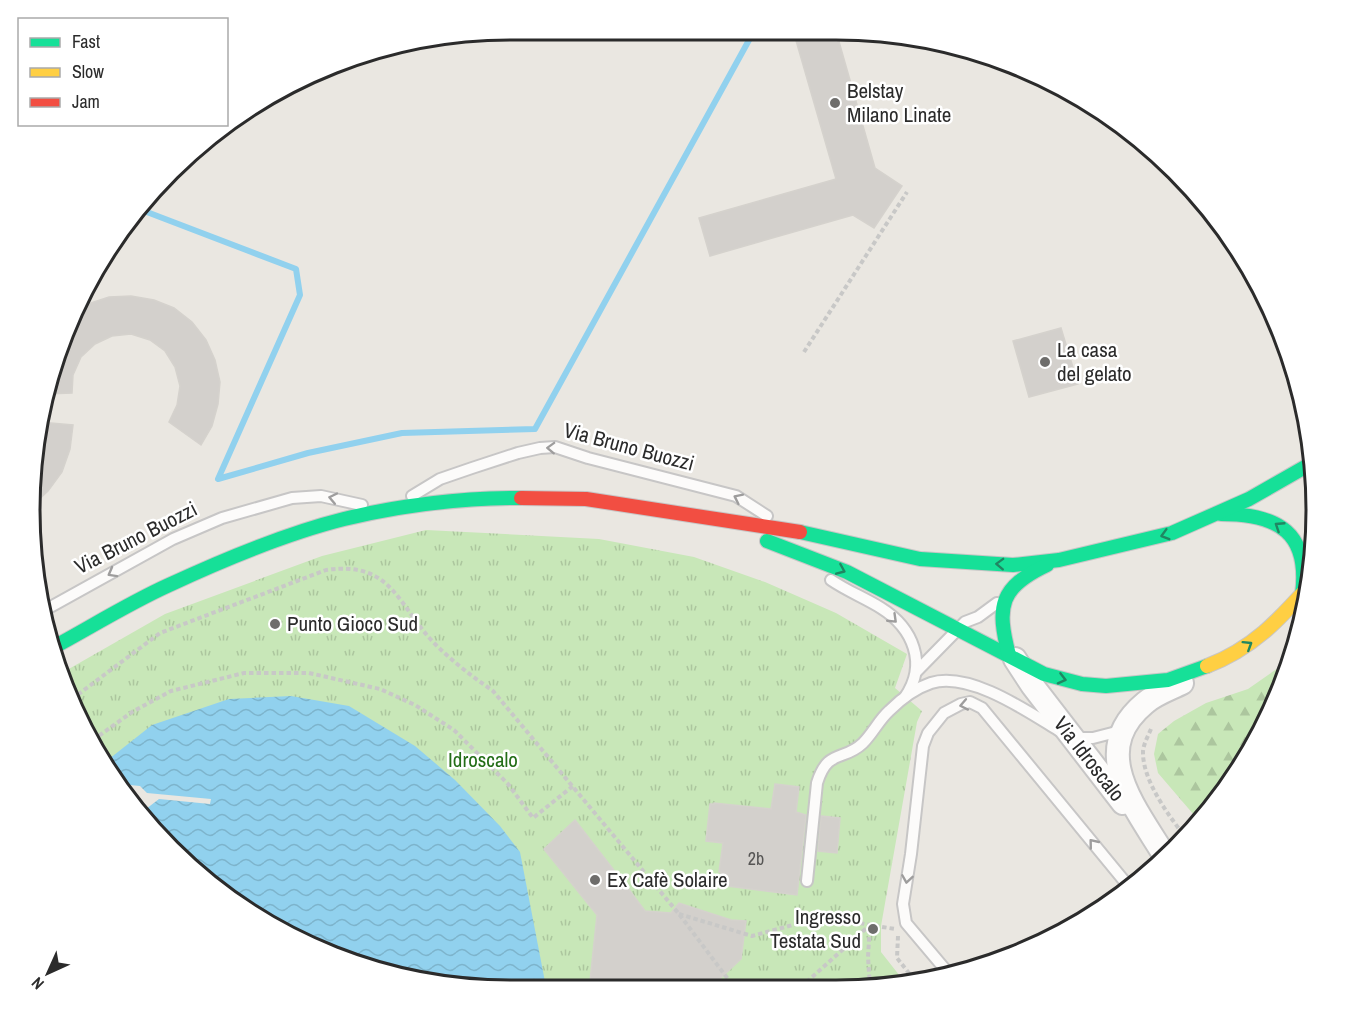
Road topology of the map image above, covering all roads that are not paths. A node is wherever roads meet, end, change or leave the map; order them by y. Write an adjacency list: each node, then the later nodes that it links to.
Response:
1 (1304, 468): 4 (main road)
2 (646, 507): 3 (main road, Via Bruno Buozzi); 5 (main road, Via Bruno Buozzi); 6 (main road, Via Bruno Buozzi)
3 (390, 510): 5 (lane, Via Bruno Buozzi, one-way to 3); 11 (lane, Via Bruno Buozzi, one-way to 11); 13 (main road, Via Bruno Buozzi)
4 (1220, 514): 7 (main road, one-way to 7); 8 (main road, one-way to 4)
5 (788, 529): 7 (main road, Via Bruno Buozzi, one-way to 5)
6 (773, 543): 12 (main road, Via Bruno Buozzi, one-way to 12); 16 (lane, one-way to 16)
7 (1059, 560): 9 (main road)
8 (1303, 563)
9 (1005, 598): 12 (lane); 14 (main road)
10 (1297, 600): 15 (main road, Via Bruno Buozzi, one-way to 10)
11 (51, 607)
12 (958, 629): 14 (main road, Via Bruno Buozzi); 16 (lane)
13 (60, 644)
14 (1012, 656): 15 (main road, Via Bruno Buozzi, one-way to 15); 19 (street, Via Idroscalo)
15 (1223, 660): 18 (street, Via Idroscalo)
16 (917, 671): 17 (lane)
17 (905, 697): 19 (lane); 22 (lane)
18 (1124, 730): 19 (lane); 20 (street, Via Idroscalo)
19 (1073, 738): 21 (street, Via Idroscalo)
20 (1161, 850)
21 (1160, 851)
22 (807, 881)
23 (1125, 882): 24 (lane, one-way to 24)
24 (943, 967)

